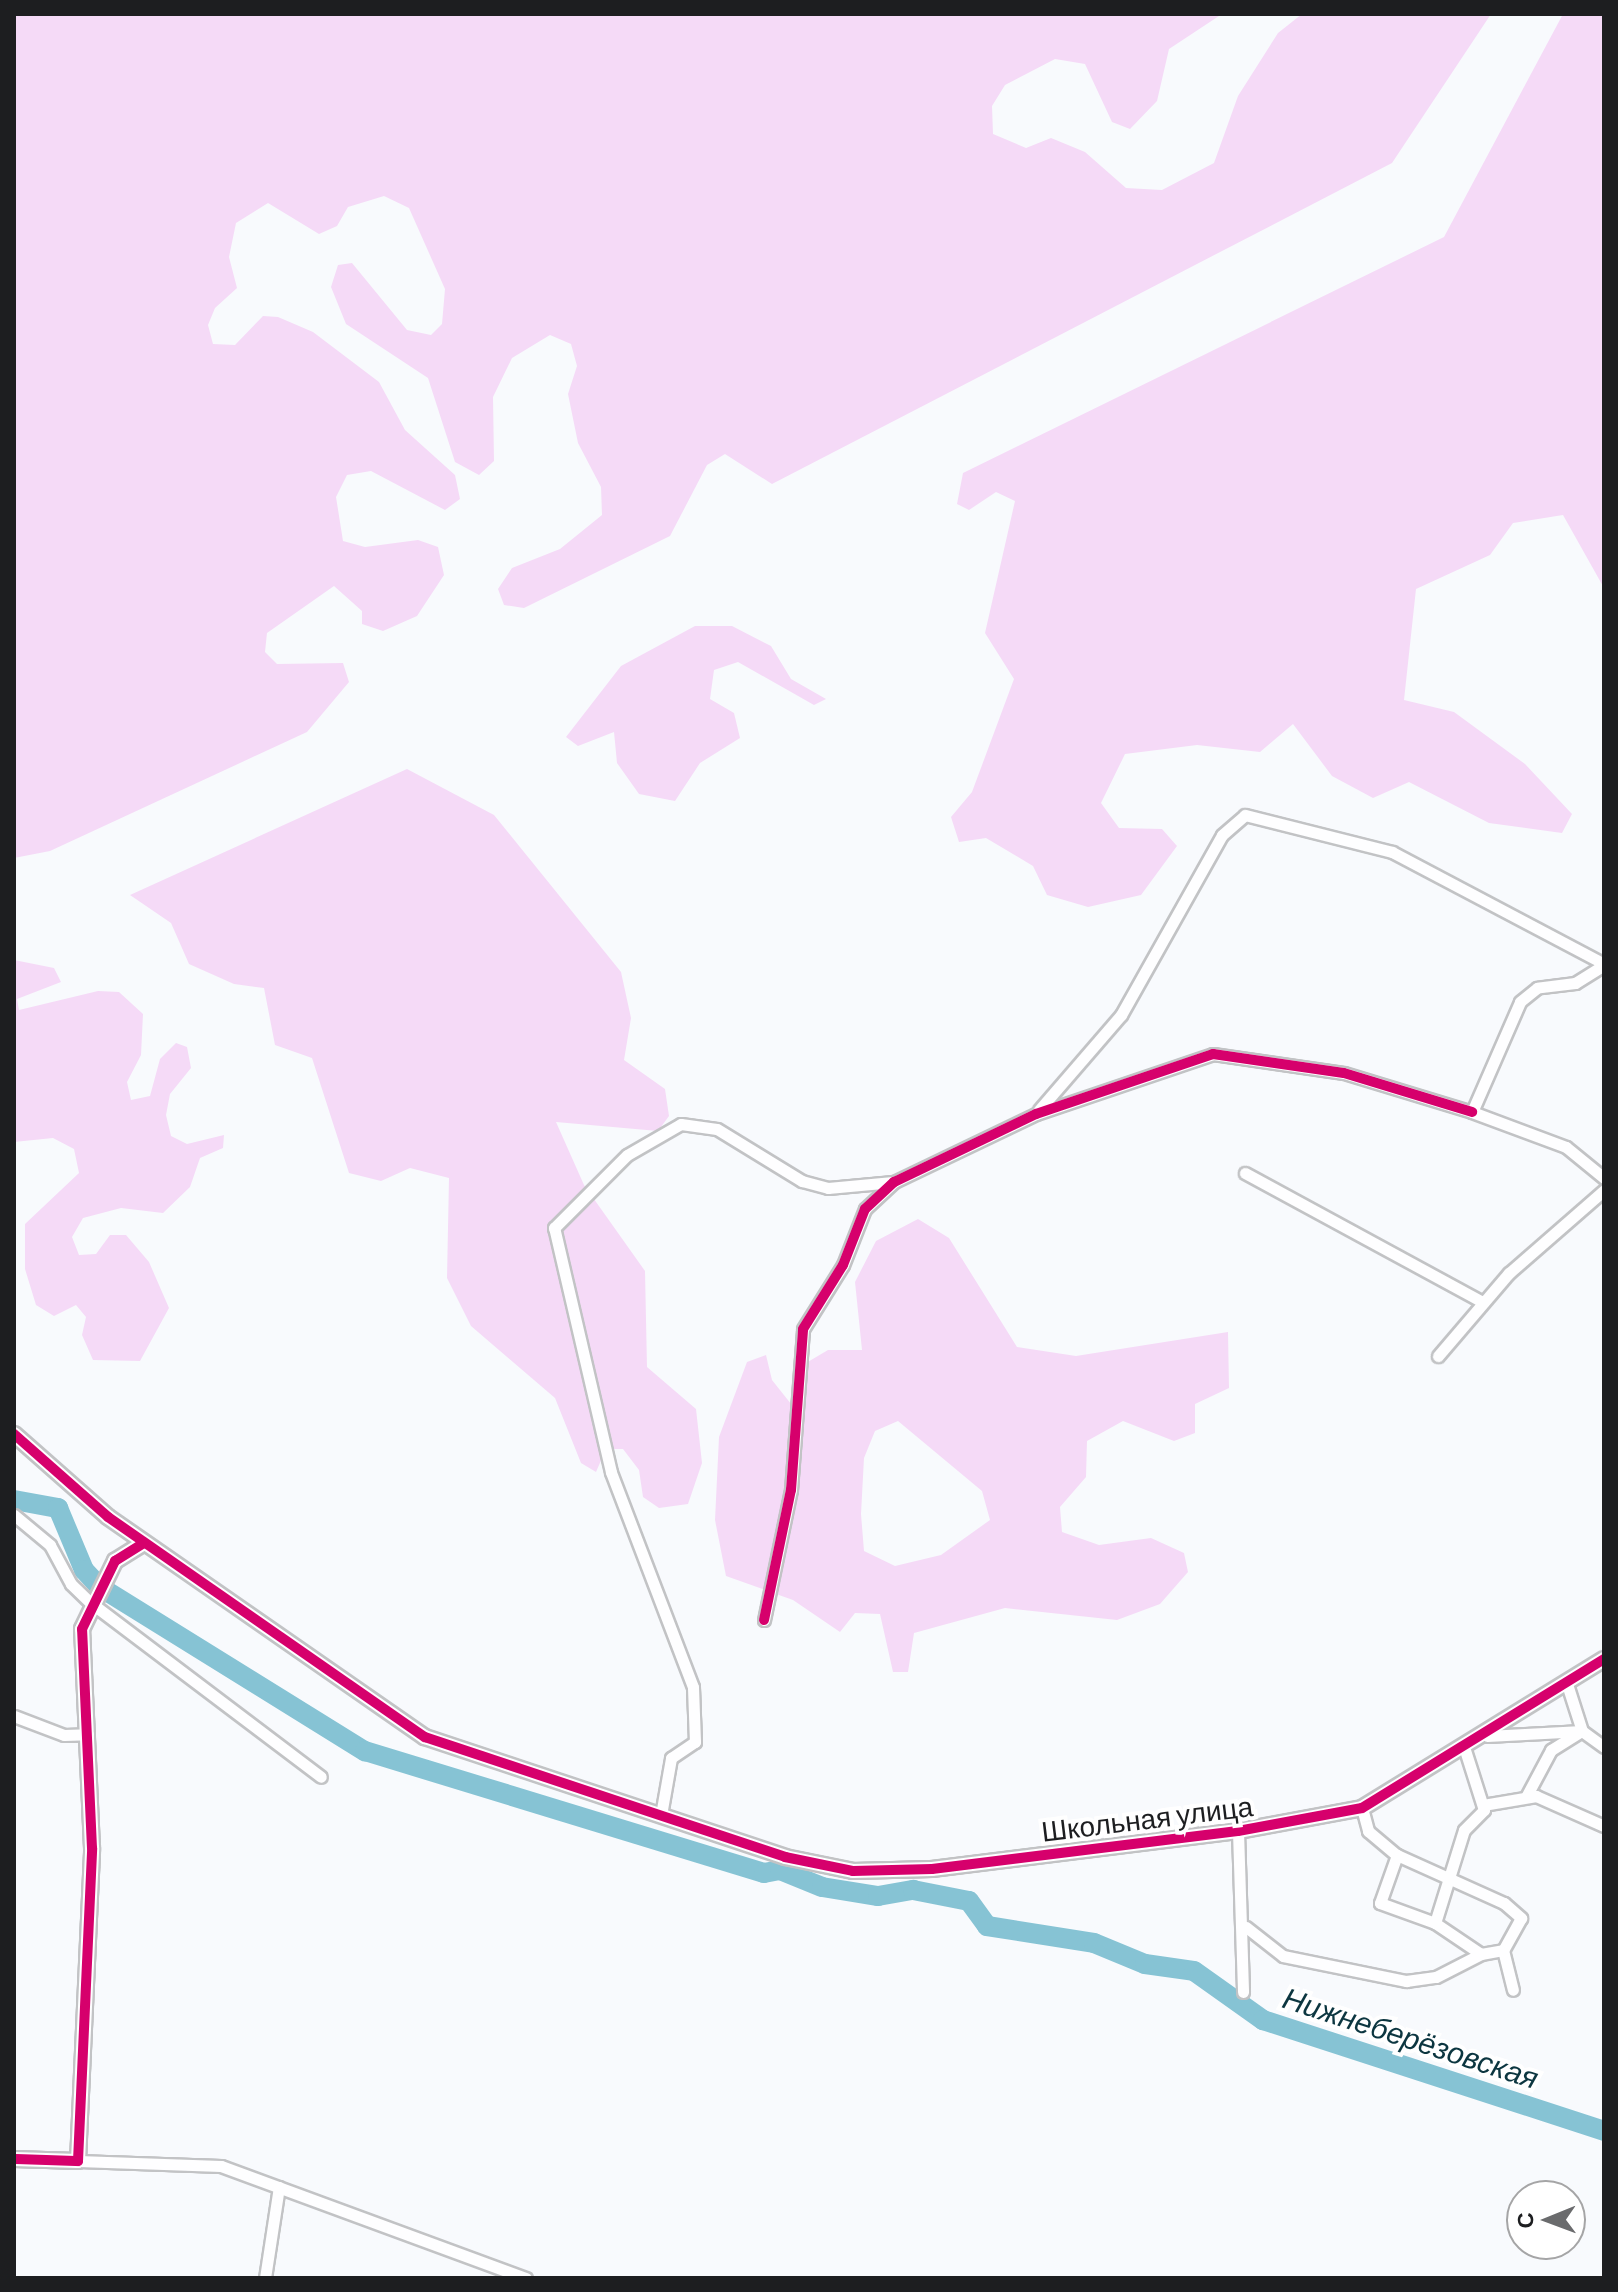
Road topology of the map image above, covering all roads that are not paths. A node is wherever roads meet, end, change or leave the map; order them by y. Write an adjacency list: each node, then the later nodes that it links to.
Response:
1 (1604, 965): 2 (street); 3 (street)
2 (1472, 1112): 3 (street); 5 (street)
3 (1036, 1114): 6 (street)
4 (1245, 1173): 8 (street)
5 (1604, 1178)
6 (894, 1182): 14 (street); 27 (street)
7 (1604, 1190): 8 (street)
8 (1481, 1301): 9 (street)
9 (1438, 1356)
10 (14, 1434): 12 (street, Школьная улица)
11 (14, 1515): 13 (street)
12 (144, 1543): 13 (street); 27 (street, Школьная улица)
13 (91, 1603): 19 (street); 23 (street)
14 (764, 1620)
15 (1604, 1659): 16 (street, Школьная улица)
16 (1567, 1684): 18 (street); 20 (street, Школьная улица)
17 (14, 1716): 19 (street)
18 (1582, 1731): 20 (street); 21 (street); 24 (street)
19 (88, 1734): 39 (street)
20 (1487, 1736): 22 (street, Школьная улица)
21 (1604, 1747)
22 (1465, 1750): 25 (street); 26 (street, Школьная улица)
23 (321, 1777)
24 (1527, 1795): 25 (street); 28 (street)
25 (1483, 1805): 31 (street)
26 (1362, 1808): 29 (street, Школьная улица); 30 (street)
27 (661, 1815): 29 (street, Школьная улица)
28 (1604, 1826)
29 (1238, 1831): 33 (street)
30 (1397, 1855): 31 (street); 32 (street)
31 (1445, 1876): 32 (street); 34 (street)
32 (1435, 1923): 35 (street)
33 (1246, 1927): 35 (street); 37 (street)
34 (1503, 1950): 35 (street); 36 (street)
35 (1481, 1954)
36 (1513, 1990)
37 (1243, 1992)
38 (14, 2159): 39 (street)
39 (78, 2161): 40 (street)
40 (279, 2187): 41 (street); 42 (street)
41 (265, 2278)
42 (526, 2278)

